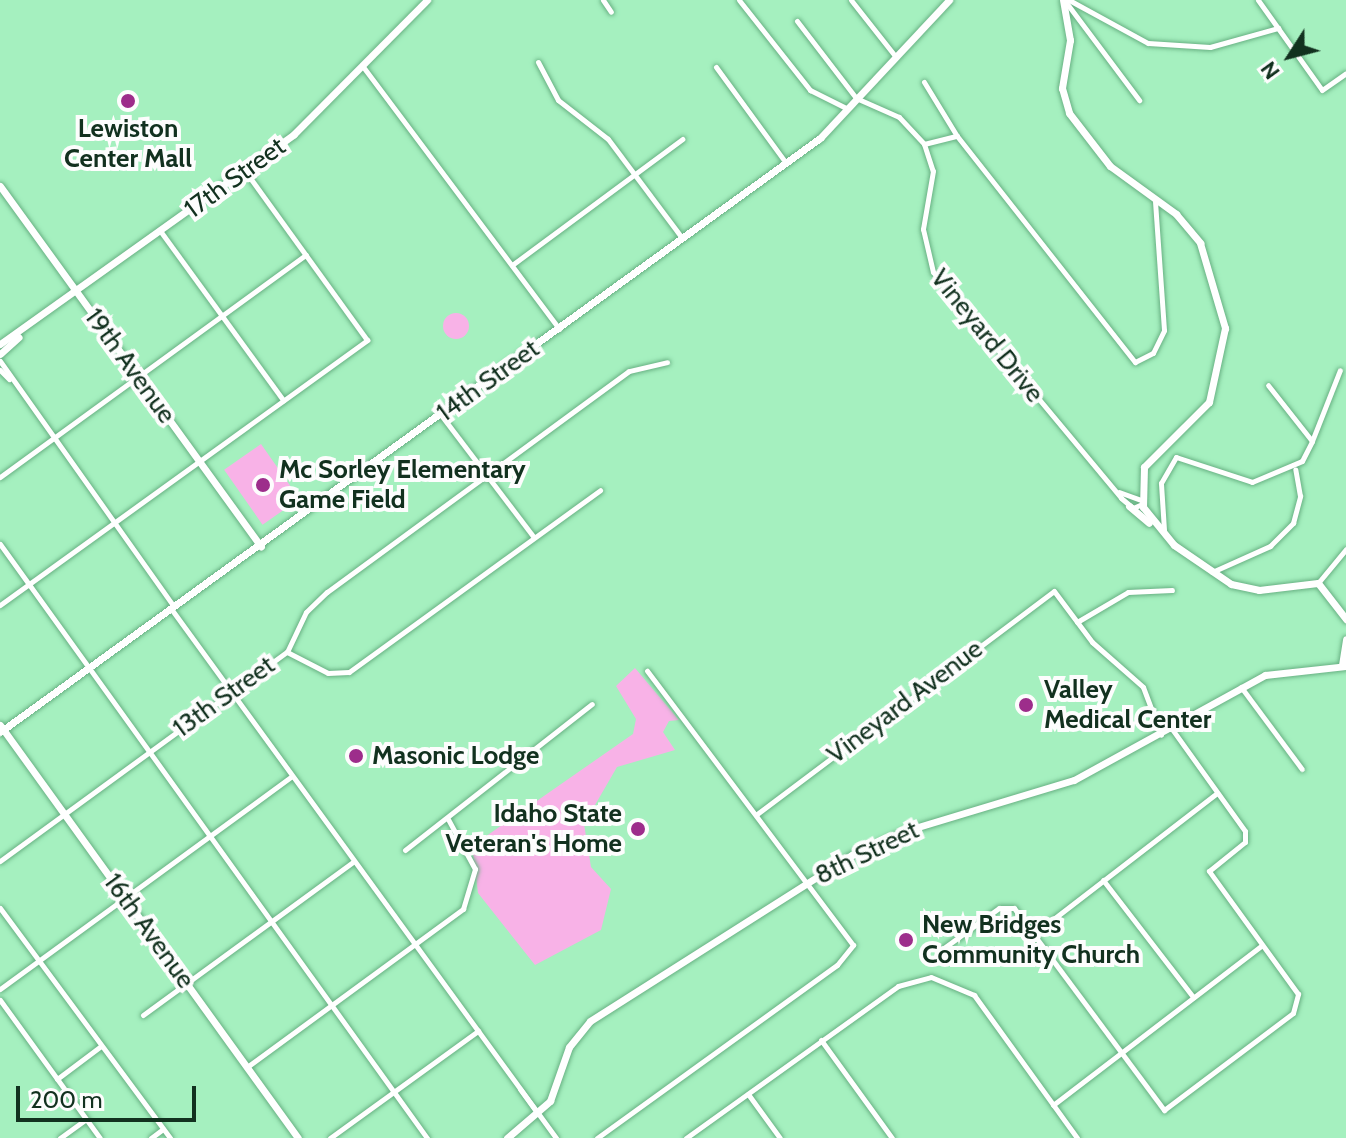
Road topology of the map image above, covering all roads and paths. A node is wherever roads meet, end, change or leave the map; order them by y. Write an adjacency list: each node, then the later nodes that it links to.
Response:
1 (427, 0): 14 (street, 17th Street)
2 (603, 0): 8 (street)
3 (739, 0): 19 (street)
4 (851, 0): 11 (street)
5 (949, 0): 11 (street, 14th Street)
6 (1065, 0): 10 (street); 18 (street); 27 (street)
7 (1258, 0): 10 (street)
8 (611, 12)
9 (797, 21): 17 (street)
10 (1278, 28): 15 (street)
11 (895, 56): 17 (street, 14th Street)
12 (538, 62): 25 (street)
13 (716, 67): 23 (street)
14 (364, 68): 24 (street, 17th Street); 31 (street)
15 (1346, 73)
16 (924, 82): 20 (street)
17 (856, 98): 19 (street, 14th Street); 22 (street)
18 (1139, 100)
19 (848, 109): 23 (street, 14th Street)
20 (957, 136): 22 (street); 27 (street)
21 (682, 139): 25 (street)
22 (924, 144): 54 (street, Vineyard Drive)
23 (786, 163): 29 (street, 14th Street)
24 (245, 171): 28 (street, 17th Street); 30 (street)
25 (634, 174): 29 (street); 31 (street)
26 (0, 186): 32 (street, 19th Avenue)
27 (1155, 199): 55 (street)
28 (161, 232): 32 (street, 17th Street); 33 (street)
29 (683, 239): 34 (street, 14th Street)
30 (306, 255): 33 (street); 45 (street)
31 (512, 265): 34 (street)
32 (77, 292): 35 (street, 17th Street); 42 (street, 19th Avenue)
33 (222, 317): 42 (street); 45 (street)
34 (559, 329): 46 (street, 14th Street)
35 (23, 332): 36 (street, 17th Street); 37 (street, 17th Street)
36 (0, 344)
37 (0, 354)
38 (0, 361): 43 (street)
39 (667, 362): 51 (street, 13th Street)
40 (0, 370): 43 (street)
41 (1340, 370): 48 (street)
42 (139, 377): 47 (street); 49 (street, 19th Avenue)
43 (12, 383): 47 (street)
44 (1268, 385): 48 (street)
45 (283, 400): 49 (street)
46 (441, 415): 51 (street); 61 (street, 14th Street)
47 (52, 440): 52 (street); 57 (street)
48 (1312, 441): 50 (street)
49 (200, 463): 57 (street); 61 (street, 19th Avenue)
50 (1295, 469): 58 (street); 63 (street)
51 (490, 476): 59 (street); 72 (street, 13th Street)
52 (0, 477)
53 (600, 490): 59 (street)
54 (1118, 492): 55 (street); 56 (street, Vineyard Drive)
55 (1141, 502): 56 (street); 58 (street)
56 (1129, 506): 58 (street)
57 (114, 524): 65 (street); 68 (street)
58 (1163, 535): 63 (street)
59 (533, 536): 72 (street)
60 (0, 544): 65 (street)
61 (261, 546): 68 (street, 14th Street)
62 (1346, 549): 64 (street)
63 (1211, 573): 64 (street)
64 (1318, 583): 69 (street)
65 (28, 584): 67 (street); 74 (street)
66 (1172, 590): 70 (street)
67 (0, 605)
68 (173, 609): 74 (street, 14th Street); 77 (street)
69 (1346, 619)
70 (1077, 622): 81 (street); 87 (street, Vineyard Avenue)
71 (1346, 639): 73 (street)
72 (287, 652): 77 (street, 13th Street)
73 (1344, 666): 76 (street, 8th Street)
74 (88, 669): 79 (street, 14th Street); 82 (street)
75 (647, 671): 87 (street)
76 (1241, 686): 80 (street, 8th Street); 83 (street)
77 (232, 691): 82 (street, 13th Street); 84 (street)
78 (592, 704): 88 (street)
79 (1, 729): 86 (street, 16th Avenue)
80 (1172, 729): 81 (street, 8th Street); 85 (street)
81 (1161, 735): 94 (street, 8th Street)
82 (147, 753): 86 (street, 13th Street); 89 (street)
83 (1302, 769)
84 (292, 776): 89 (street); 92 (street)
85 (1217, 793): 93 (street); 99 (street)
86 (63, 812): 91 (street, 13th Street); 95 (street, 16th Avenue)
87 (757, 814): 94 (street)
88 (448, 819): 90 (street); 100 (street)
89 (208, 837): 95 (street); 97 (street)
90 (405, 850)
91 (0, 861)
92 (354, 861): 97 (street); 100 (street)
93 (1103, 880): 98 (street); 105 (street)
94 (808, 881): 118 (street, 8th Street); 130 (street)
95 (126, 899): 102 (street); 103 (street, 16th Avenue)
96 (0, 908): 102 (street)
97 (270, 921): 103 (street); 107 (street)
98 (1034, 934): 101 (street); 112 (street)
99 (1262, 945): 105 (street); 112 (street)
100 (417, 947): 107 (street); 109 (street)
101 (941, 950)
102 (39, 960): 104 (street); 111 (street)
103 (187, 984): 108 (street); 113 (street, 16th Avenue)
104 (0, 989)
105 (1193, 997): 112 (street)
106 (0, 1000): 114 (street)
107 (331, 1007): 113 (street); 115 (street)
108 (143, 1015)
109 (478, 1031): 115 (street); 118 (street)
110 (821, 1040): 116 (street); 117 (street); 133 (street)
111 (101, 1046): 114 (street); 120 (street)
112 (1122, 1052): 117 (street)
113 (247, 1067): 125 (street, 16th Avenue)
114 (57, 1079): 119 (street)
115 (394, 1091): 126 (street); 127 (street)
116 (748, 1094): 131 (street); 132 (street)
117 (1053, 1105): 134 (street)
118 (538, 1114): 128 (street, 8th Street); 129 (street)
119 (86, 1119): 121 (street); 122 (street)
120 (163, 1129): 123 (street); 124 (street)
121 (60, 1138)
122 (100, 1138)
123 (151, 1138)
124 (170, 1138)
125 (298, 1138)
126 (330, 1138)
127 (427, 1138)
128 (507, 1138)
129 (556, 1138)
130 (597, 1138)
131 (686, 1138)
132 (780, 1138)
133 (892, 1138)
134 (1077, 1138)

